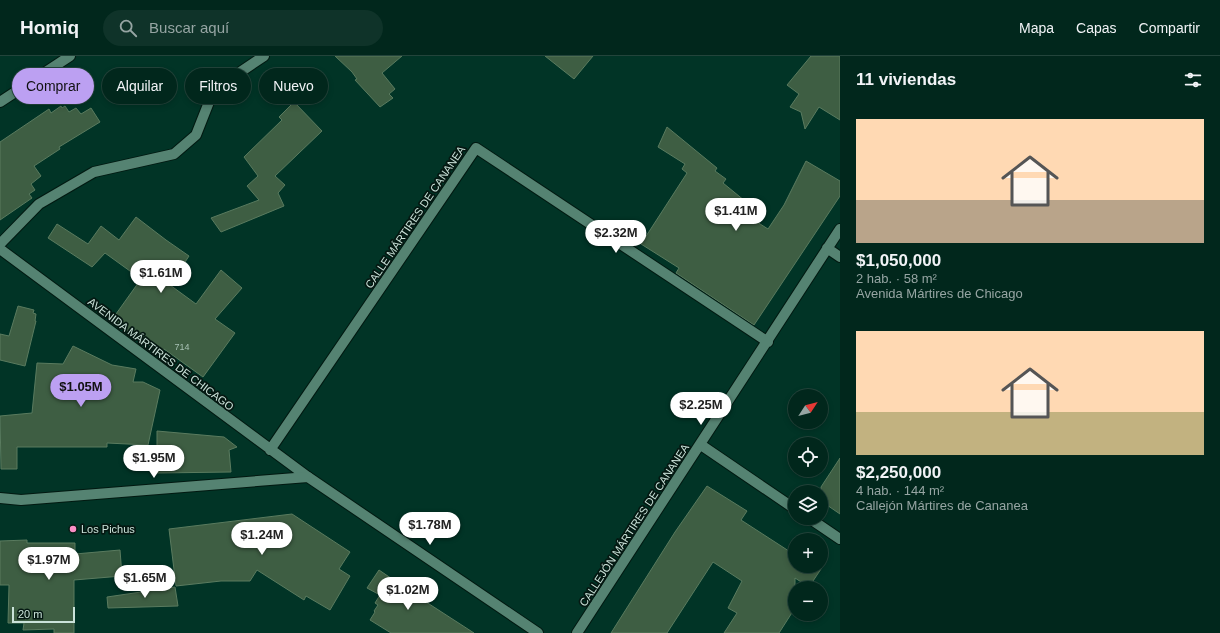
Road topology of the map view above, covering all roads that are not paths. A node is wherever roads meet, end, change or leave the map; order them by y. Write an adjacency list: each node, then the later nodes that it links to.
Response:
1 (70, 56): 3 (street)
2 (264, 56): 5 (street)
3 (0, 102)
4 (840, 229): 6 (street, CALLEJÓN MÁRTIRES DE CANANEA)
5 (0, 244)
6 (827, 248): 8 (street); 9 (street, CALLEJÓN MÁRTIRES DE CANANEA)
7 (0, 249): 11 (street, AVENIDA MÁRTIRES DE CHICAGO)
8 (840, 257)
9 (768, 342): 10 (street, CALLEJÓN MÁRTIRES DE CANANEA); 11 (street, CALLE MÁRTIRES DE CANANEA)
10 (701, 445): 14 (street); 18 (street, CALLEJÓN MÁRTIRES DE CANANEA)
11 (270, 450): 12 (street, AVENIDA MÁRTIRES DE CHICAGO)
12 (308, 477): 13 (street); 17 (street, AVENIDA MÁRTIRES DE CHICAGO)
13 (0, 498)
14 (788, 504)
15 (819, 525): 16 (street)
16 (840, 539)
17 (538, 633)
18 (578, 633)

